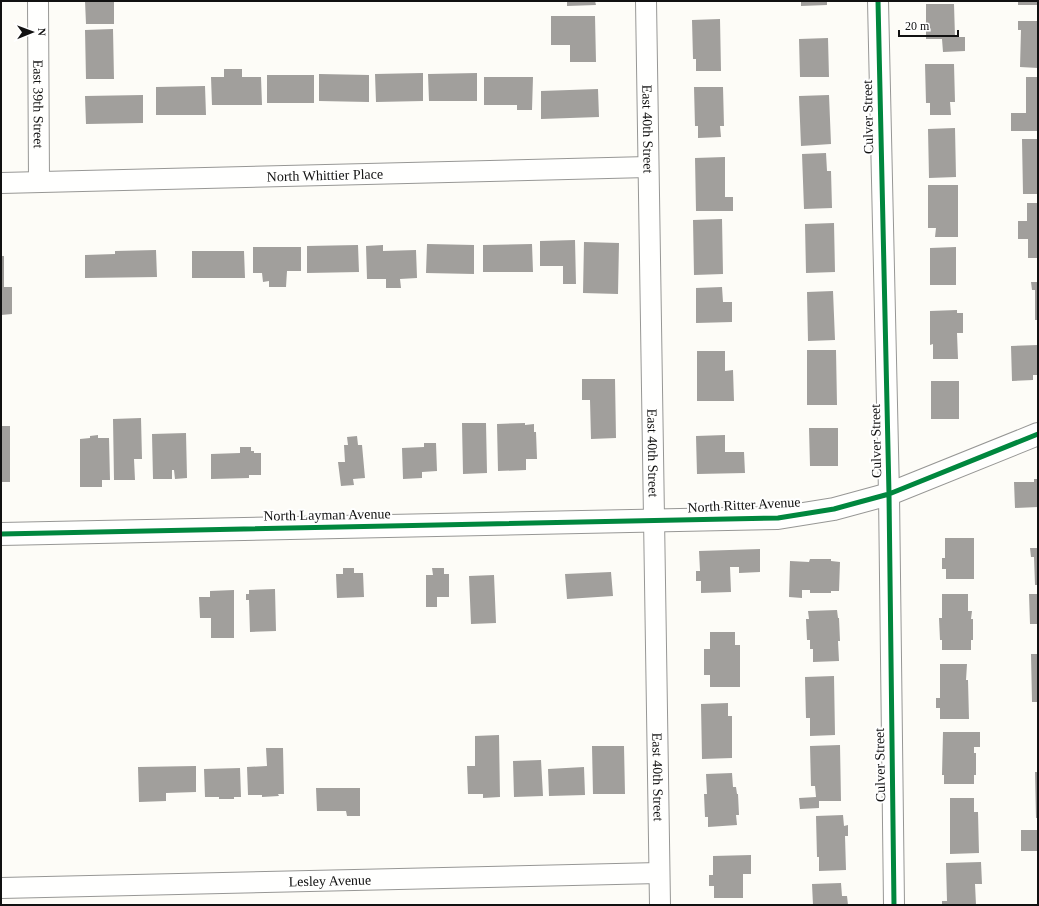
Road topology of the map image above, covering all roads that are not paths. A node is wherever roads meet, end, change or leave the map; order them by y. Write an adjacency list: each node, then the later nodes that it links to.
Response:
1 (38, 1): 5 (street, East 39th Street)
2 (646, 1): 4 (street, East 40th Street)
3 (878, 1): 8 (street, Culver Street)
4 (648, 167): 5 (street, North Whittier Place); 9 (street, East 40th Street)
5 (39, 182): 6 (street, North Whittier Place)
6 (1, 183)
7 (1038, 434): 8 (street, North Ritter Avenue)
8 (889, 494): 9 (street, North Ritter Avenue); 14 (street, Culver Street)
9 (654, 520): 10 (street, North Layman Avenue); 11 (street, East 40th Street)
10 (1, 534)
11 (659, 873): 12 (street, Lesley Avenue); 13 (street, East 40th Street)
12 (1, 888)
13 (660, 905)
14 (894, 905)

